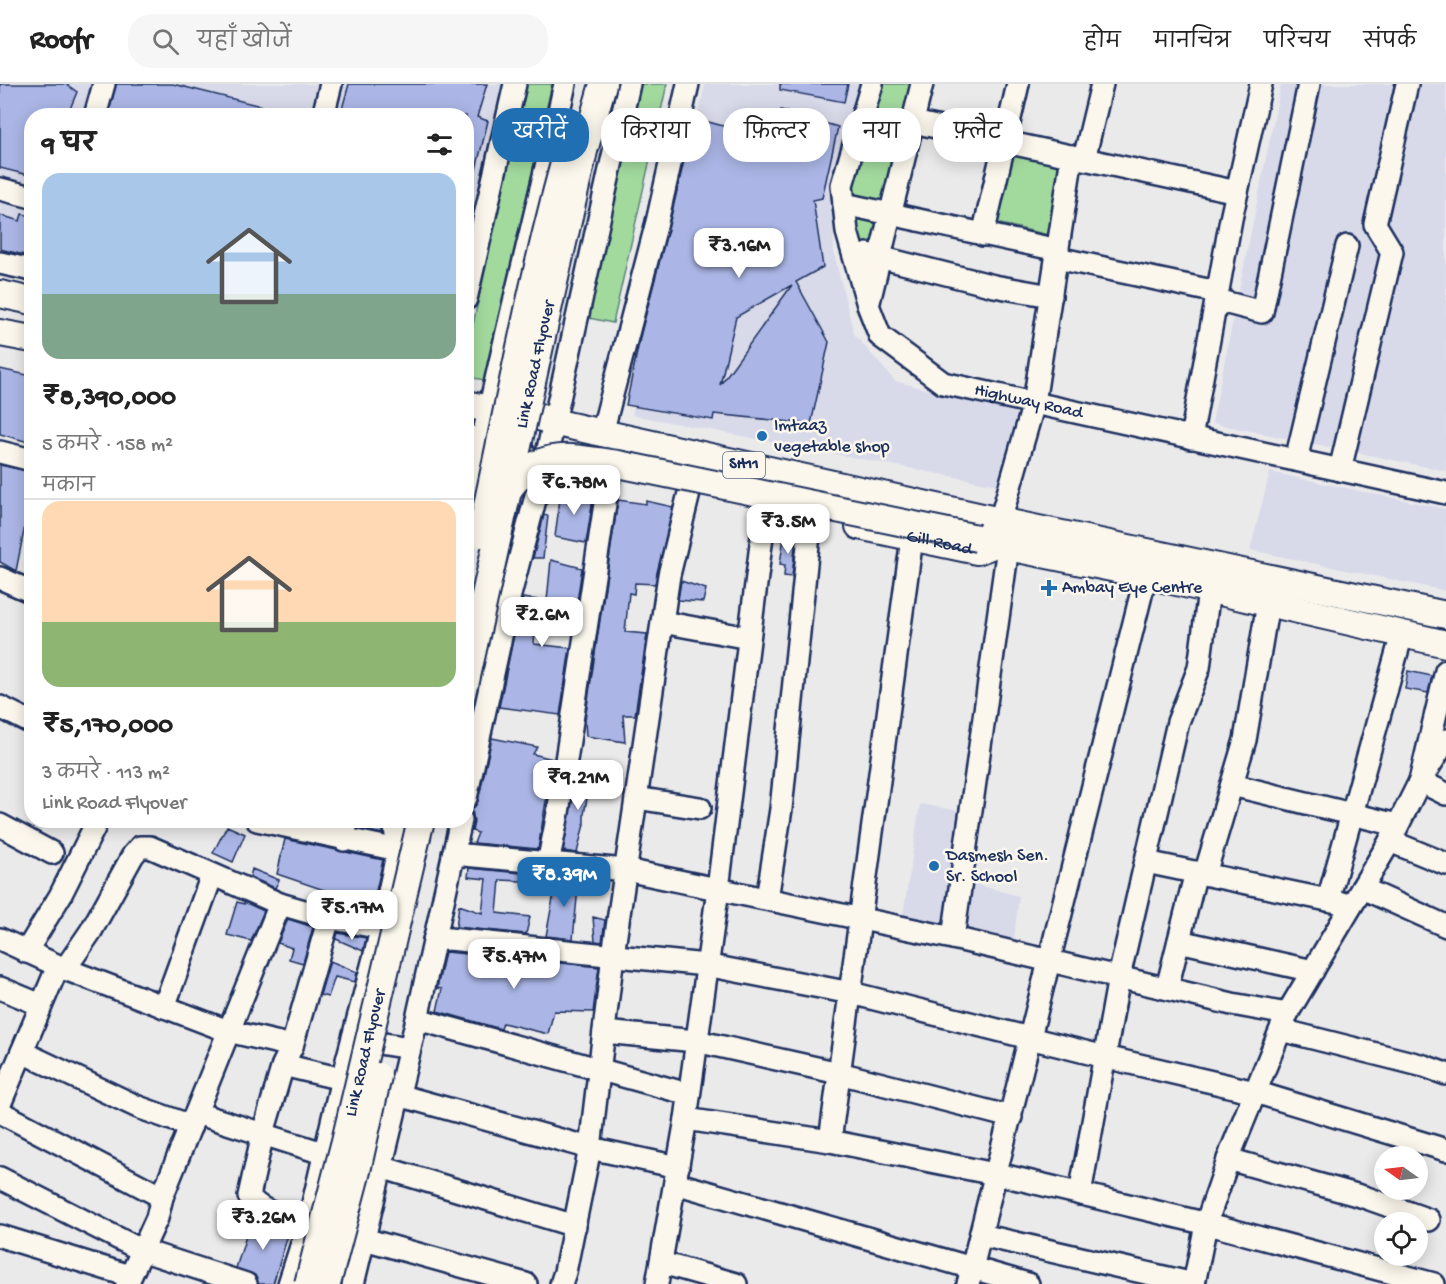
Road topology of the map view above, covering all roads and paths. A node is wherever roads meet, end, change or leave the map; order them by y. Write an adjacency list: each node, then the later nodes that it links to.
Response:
1 (104, 84): 16 (street)
2 (331, 84): 17 (street)
3 (515, 84): 35 (street)
4 (565, 84): 45 (street)
5 (586, 84): 63 (main road, Link Road Flyover, bridge)
6 (603, 84): 56 (main road, Link Road Flyover, bridge)
7 (629, 84): 46 (street)
8 (688, 84): 47 (street)
9 (872, 84): 27 (street, Highway Road)
10 (922, 84): 18 (street)
11 (1018, 84): 19 (street)
12 (1102, 84): 21 (street)
13 (1260, 84): 25 (street)
14 (1309, 84): 39 (street)
15 (1407, 84): 54 (street)
16 (97, 108)
17 (325, 108)
18 (916, 108)
19 (1012, 108)
20 (1023, 146): 21 (street)
21 (1078, 158): 25 (street); 32 (street)
22 (903, 162): 28 (street)
23 (999, 162): 29 (street)
24 (0, 189): 26 (street)
25 (1237, 192): 39 (street)
26 (24, 195)
27 (844, 204): 28 (street); 31 (street, Highway Road)
28 (890, 214): 29 (street); 33 (street)
29 (982, 235): 32 (street)
30 (1347, 246): 53 (street)
31 (853, 250): 33 (street); 41 (street, Highway Road)
32 (1057, 254): 38 (street); 39 (street)
33 (880, 257): 38 (street); 41 (street)
34 (0, 263): 36 (street)
35 (474, 264)
36 (24, 268)
37 (0, 294): 40 (main road)
38 (1051, 296): 44 (street)
39 (1216, 296): 48 (street)
40 (24, 299)
41 (868, 305): 44 (street, Highway Road)
42 (0, 333): 43 (main road)
43 (24, 338)
44 (1034, 404): 48 (street, Highway Road); 61 (street)
45 (477, 407): 46 (main road, Gill Road / SH11); 49 (street)
46 (553, 422): 47 (main road, Gill Road / SH11); 52 (street)
47 (602, 433): 61 (main road, Gill Road / SH11)
48 (1191, 438): 53 (street, Highway Road)
49 (474, 440): 52 (main road, Gill Road / SH11)
50 (0, 452): 51 (street)
51 (24, 457)
52 (546, 458): 55 (main road, Gill Road / SH11); 79 (street)
53 (1296, 460): 54 (street, Highway Road)
54 (1340, 470): 58 (street, Highway Road)
55 (610, 471): 57 (main road, Gill Road / SH11); 96 (street)
56 (509, 489): 61 (main road, bridge); 74 (main road, Link Road Flyover, bridge)
57 (690, 489): 59 (main road, Gill Road / SH11); 70 (street)
58 (1446, 492)
59 (765, 504): 60 (main road, Gill Road / SH11); 72 (street)
60 (811, 515): 62 (main road, Gill Road / SH11); 103 (street)
61 (996, 537): 62 (main road, Gill Road / SH11); 64 (main road, Gill Road / SH11); 69 (main road, Gill Road / SH11); 110 (street)
62 (912, 538): 107 (street)
63 (474, 566)
64 (1146, 575): 67 (main road, Gill Road / SH11); 116 (street)
65 (0, 578): 66 (street)
66 (24, 588)
67 (1209, 590): 68 (main road, Gill Road / SH11); 95 (street)
68 (1268, 603): 71 (main road, Gill Road / SH11); 81 (street)
69 (1446, 615)
70 (662, 622): 72 (street); 83 (street)
71 (1402, 634): 73 (main road, Gill Road / SH11); 85 (street)
72 (749, 638): 101 (street)
73 (1446, 644)
74 (474, 645)
75 (1446, 671): 80 (street)
76 (0, 707): 77 (street)
77 (24, 714)
78 (1446, 740): 80 (street)
79 (474, 761)
80 (1420, 781): 82 (street); 92 (street)
81 (1232, 785): 85 (street); 99 (street)
82 (1446, 794)
83 (636, 798): 84 (street); 98 (street)
84 (700, 808)
85 (1352, 814): 92 (street); 104 (street)
86 (0, 825): 93 (street)
87 (94, 828): 114 (street)
88 (326, 828): 90 (street)
89 (460, 828): 94 (street)
90 (345, 830): 91 (street)
91 (417, 830): 109 (street); 174 (main road, Link Road Flyover, bridge); 175 (main road, Link Road Flyover, bridge)
92 (1393, 833): 97 (street); 102 (street)
93 (52, 853)
94 (453, 854): 96 (street); 112 (street)
95 (1146, 862): 99 (street); 120 (street)
96 (548, 864): 98 (street)
97 (1446, 864)
98 (626, 870): 101 (street); 115 (street)
99 (1201, 873): 104 (street); 113 (street)
100 (212, 875): 105 (street); 118 (street); 125 (street)
101 (718, 889): 103 (street); 117 (street)
102 (1357, 896): 104 (street); 108 (street); 119 (street)
103 (767, 899): 107 (street)
104 (1328, 900)
105 (280, 904): 106 (street); 128 (street)
106 (329, 918): 109 (street); 135 (street)
107 (861, 919): 110 (street); 123 (street)
108 (1446, 926)
109 (381, 928): 131 (street)
110 (953, 938): 116 (street)
111 (0, 939): 114 (street)
112 (434, 940): 115 (street); 126 (street)
113 (1179, 941): 119 (street); 122 (street)
114 (26, 952): 118 (street)
115 (613, 955): 117 (street); 129 (street)
116 (1050, 960): 120 (street); 130 (street)
117 (707, 966): 123 (street); 132 (street)
118 (61, 968): 124 (street); 125 (street)
119 (1313, 971): 127 (street)
120 (1119, 977): 122 (street); 136 (street)
121 (0, 988): 124 (street)
122 (1167, 988): 127 (street)
123 (851, 993): 130 (street); 138 (street)
124 (41, 1005): 134 (street)
125 (164, 1007): 128 (street)
126 (417, 1019): 133 (street); 137 (street)
127 (1284, 1022): 139 (street); 141 (street)
128 (228, 1031): 135 (street); 148 (street)
129 (604, 1032): 132 (street); 137 (street)
130 (1031, 1038): 136 (street); 146 (street)
131 (352, 1039): 133 (street); 140 (street)
132 (696, 1041): 138 (street); 142 (street)
133 (410, 1048): 143 (street)
134 (22, 1052): 144 (street); 148 (street)
135 (287, 1055): 140 (street); 149 (street)
136 (1105, 1057): 141 (street); 159 (street)
137 (600, 1070): 142 (street); 151 (street)
138 (839, 1073): 146 (street); 150 (street)
139 (1446, 1074)
140 (342, 1078): 153 (street)
141 (1255, 1092): 152 (street); 154 (street)
142 (688, 1094): 147 (street)
143 (399, 1095): 151 (street); 155 (street)
144 (0, 1104)
145 (0, 1112): 160 (street)
146 (1011, 1117): 156 (street)
147 (686, 1119): 150 (street); 157 (street)
148 (193, 1120): 149 (street); 160 (street)
149 (263, 1133): 153 (street); 163 (street)
150 (830, 1141): 156 (street)
151 (591, 1148): 157 (street); 164 (street)
152 (1446, 1150)
153 (326, 1154): 163 (street)
154 (1228, 1159): 161 (street); 162 (street)
155 (381, 1167): 164 (street); 167 (street)
156 (996, 1174): 159 (street); 165 (street)
157 (676, 1175): 169 (street); 170 (street)
158 (0, 1178): 168 (street)
159 (1080, 1194): 162 (street)
160 (162, 1197): 168 (street)
161 (1429, 1220)
162 (1206, 1224): 182 (street); 183 (street)
163 (308, 1225): 173 (street)
164 (575, 1226): 178 (street)
165 (981, 1235): 170 (street); 182 (street)
166 (0, 1236): 171 (street)
167 (364, 1239): 176 (street); 177 (street)
168 (141, 1250): 171 (street); 172 (street)
169 (662, 1263): 179 (street); 180 (street)
170 (970, 1277): 181 (street)
171 (129, 1280)
172 (246, 1284)
173 (289, 1284)
174 (308, 1284)
175 (327, 1284)
176 (353, 1284)
177 (526, 1284)
178 (561, 1284)
179 (657, 1284)
180 (736, 1284)
181 (1028, 1284)
182 (1194, 1284)
183 (1434, 1284)

